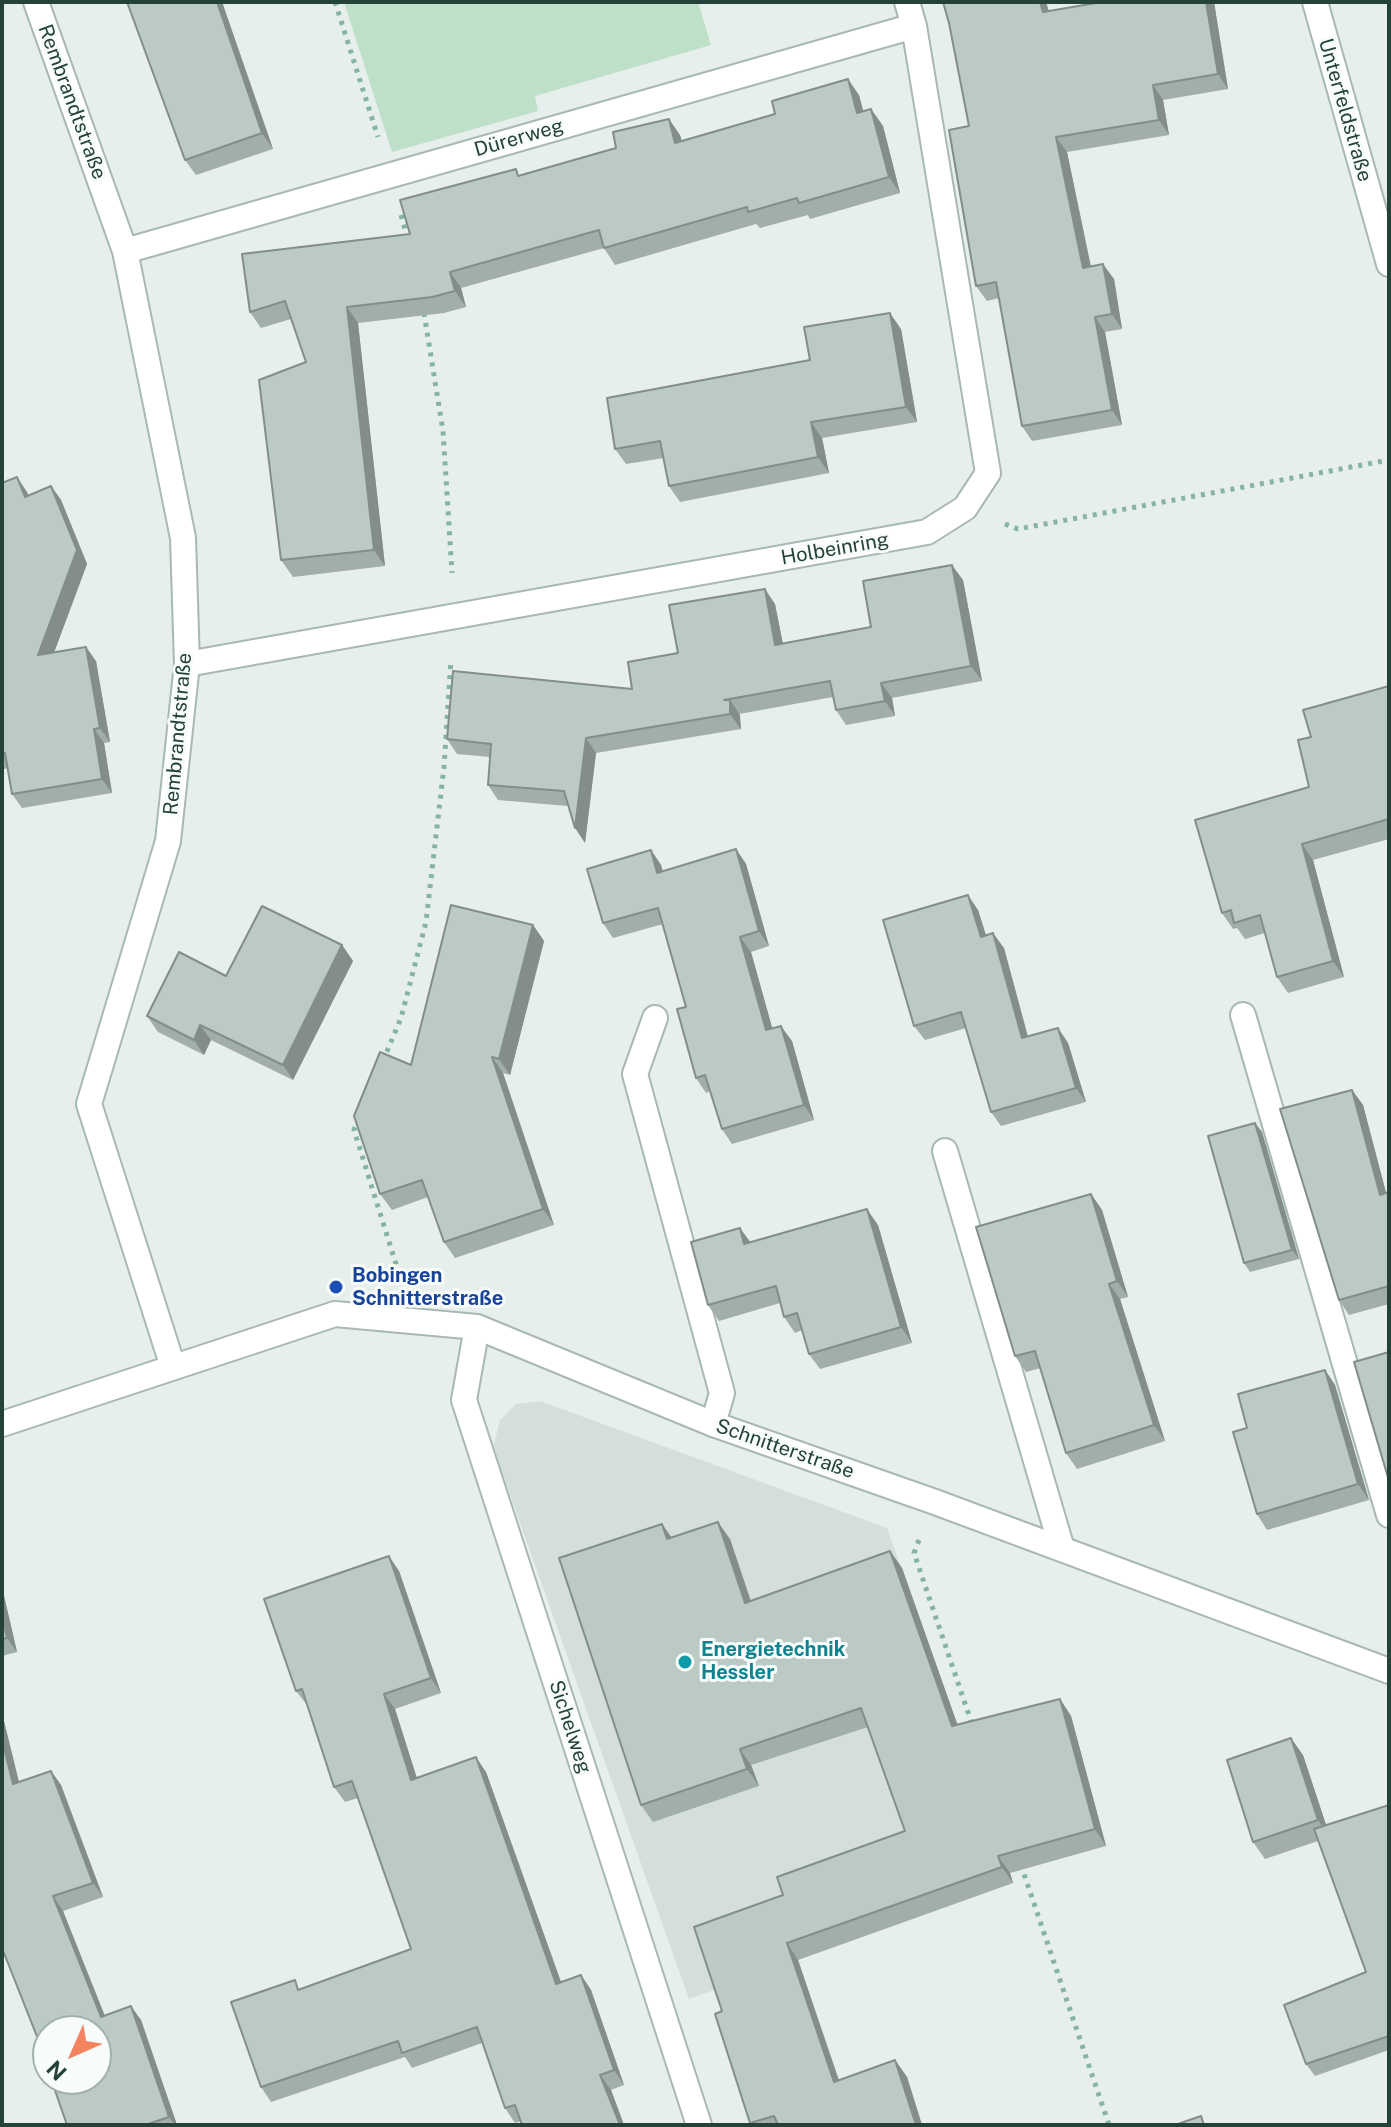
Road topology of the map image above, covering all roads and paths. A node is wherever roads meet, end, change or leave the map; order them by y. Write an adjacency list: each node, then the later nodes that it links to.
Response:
1 (36, 2): 5 (street, Rembrandtstraße)
2 (907, 2): 4 (street, Holbeinring)
3 (1315, 2): 6 (street, Unterfeldstraße)
4 (914, 26): 5 (street, Dürerweg); 8 (street, Holbeinring)
5 (125, 251): 9 (street, Rembrandtstraße)
6 (1389, 264)
7 (1389, 460): 8 (path)
8 (965, 508): 9 (street, Holbeinring)
9 (187, 664): 14 (street, Rembrandtstraße)
10 (1243, 1015): 18 (street)
11 (655, 1018): 16 (street)
12 (945, 1151): 19 (street)
13 (477, 1327): 14 (street, Schnitterstraße); 16 (street, Schnitterstraße); 23 (street, Sichelweg)
14 (173, 1367): 15 (street, Schnitterstraße)
15 (2, 1424)
16 (713, 1424): 17 (street, Schnitterstraße)
17 (935, 1502): 19 (street, Schnitterstraße); 21 (path)
18 (1389, 1515)
19 (1062, 1549): 20 (street, Schnitterstraße)
20 (1389, 1671)
21 (976, 1734)
22 (1017, 1854): 24 (path)
23 (699, 2125)
24 (1109, 2125)

